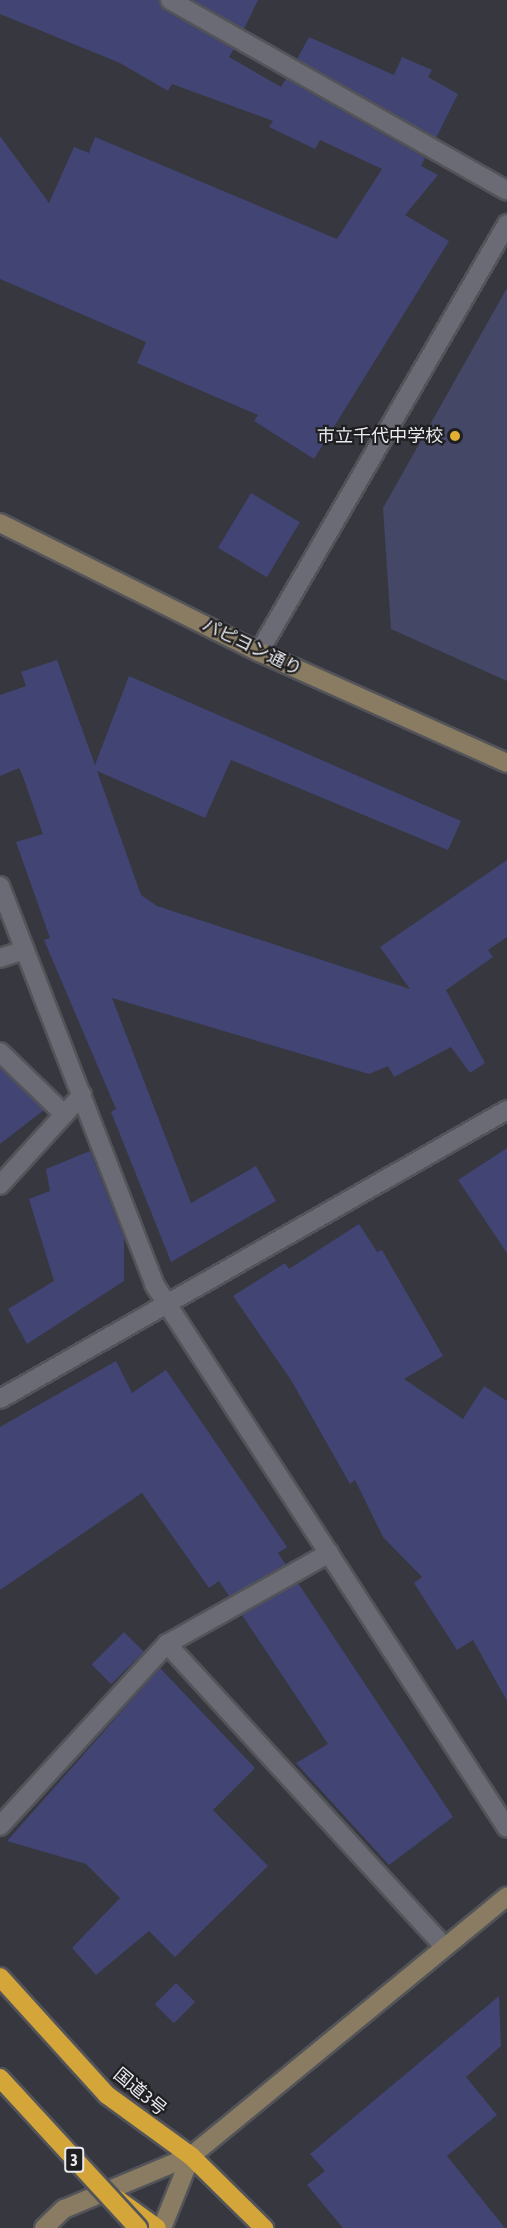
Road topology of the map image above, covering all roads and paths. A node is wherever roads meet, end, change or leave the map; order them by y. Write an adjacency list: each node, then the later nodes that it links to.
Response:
1 (170, 0): 2 (street)
2 (507, 191)
3 (507, 224): 5 (street)
4 (0, 523): 5 (street, パピヨン通り)
5 (259, 652): 6 (street, パピヨン通り)
6 (507, 763)
7 (0, 886): 8 (street)
8 (25, 950): 9 (street); 11 (street)
9 (0, 958)
10 (0, 1052): 13 (street)
11 (82, 1095): 13 (street); 15 (street)
12 (507, 1110): 15 (street)
13 (64, 1114): 14 (street)
14 (0, 1185)
15 (166, 1304): 16 (street); 17 (street)
16 (0, 1399)
17 (329, 1553): 18 (street); 20 (street)
18 (167, 1644): 19 (street); 22 (street)
19 (0, 1826)
20 (507, 1828)
21 (507, 1896): 22 (street)
22 (445, 1947): 26 (street)
23 (0, 1977): 26 (highway, 国道3号)
24 (0, 2080): 27 (highway, 3); 30 (highway, bridge)
25 (0, 2090): 29 (highway)
26 (191, 2156): 27 (street); 32 (street); 33 (highway, 国道3号)
27 (106, 2191): 28 (street); 31 (highway, 3)
28 (44, 2228)
29 (129, 2228)
30 (138, 2228)
31 (157, 2228)
32 (162, 2228)
33 (264, 2228)

